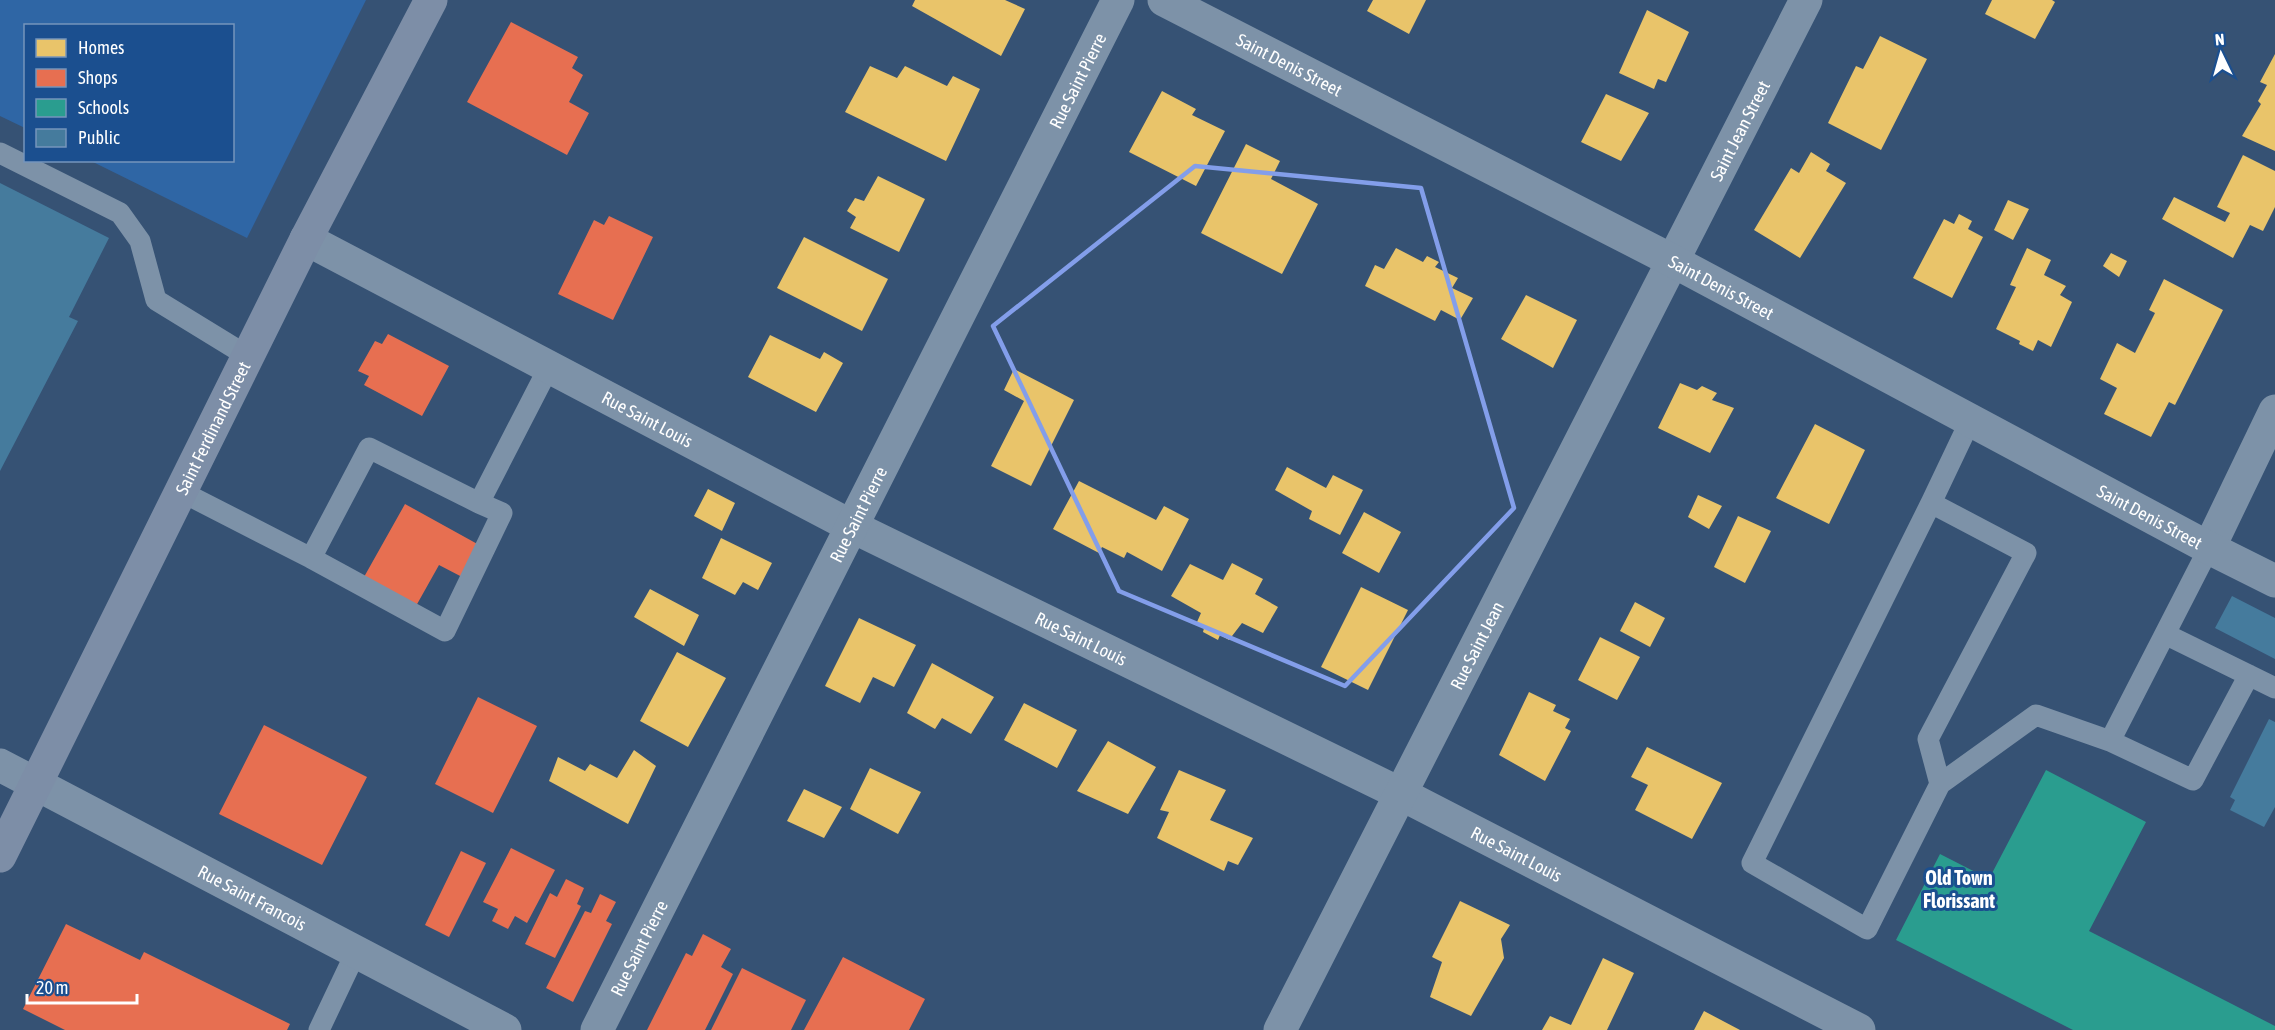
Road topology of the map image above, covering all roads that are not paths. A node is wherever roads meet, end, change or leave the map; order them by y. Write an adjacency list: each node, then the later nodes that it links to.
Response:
1 (431, 0): 6 (main road, Saint Ferdinand Street)
2 (1118, 0): 15 (street, Rue Saint Pierre)
3 (1164, 0): 7 (street, Saint Denis Street)
4 (1806, 0): 7 (street, Saint Jean Street)
5 (0, 153): 8 (lane)
6 (306, 239): 8 (main road, Saint Ferdinand Street); 9 (street, Rue Saint Louis)
7 (1673, 261): 11 (street, Saint Denis Street); 26 (street, Rue Saint Jean)
8 (249, 357): 12 (main road, Saint Ferdinand Street)
9 (549, 367): 13 (lane); 15 (street, Rue Saint Louis)
10 (2275, 411): 16 (street)
11 (1970, 420): 14 (lane); 16 (street, Saint Denis Street)
12 (182, 492): 17 (lane); 24 (main road, Saint Ferdinand Street)
13 (479, 502): 17 (lane); 17 (lane)
14 (1931, 503): 25 (lane); 25 (lane)
15 (853, 527): 26 (street, Rue Saint Louis); 32 (street, Rue Saint Pierre)
16 (2209, 548): 18 (street, Saint Denis Street); 19 (lane)
17 (311, 558)
18 (2275, 580)
19 (2164, 634): 20 (lane); 22 (lane)
20 (2249, 675): 21 (lane); 22 (lane)
21 (2275, 688)
22 (2110, 741): 25 (lane)
23 (0, 765): 24 (street, Rue Saint Francois)
24 (36, 784): 27 (main road, Saint Ferdinand Street); 28 (street, Rue Saint Francois)
25 (1940, 784)
26 (1401, 794): 33 (street, Rue Saint Jean); 34 (street, Rue Saint Louis)
27 (0, 856)
28 (356, 952): 29 (street, Rue Saint Francois); 30 (lane)
29 (464, 1020): 31 (street, Rue Saint Francois)
30 (319, 1030)
31 (505, 1030)
32 (597, 1030)
33 (1280, 1030)
34 (1859, 1030)

